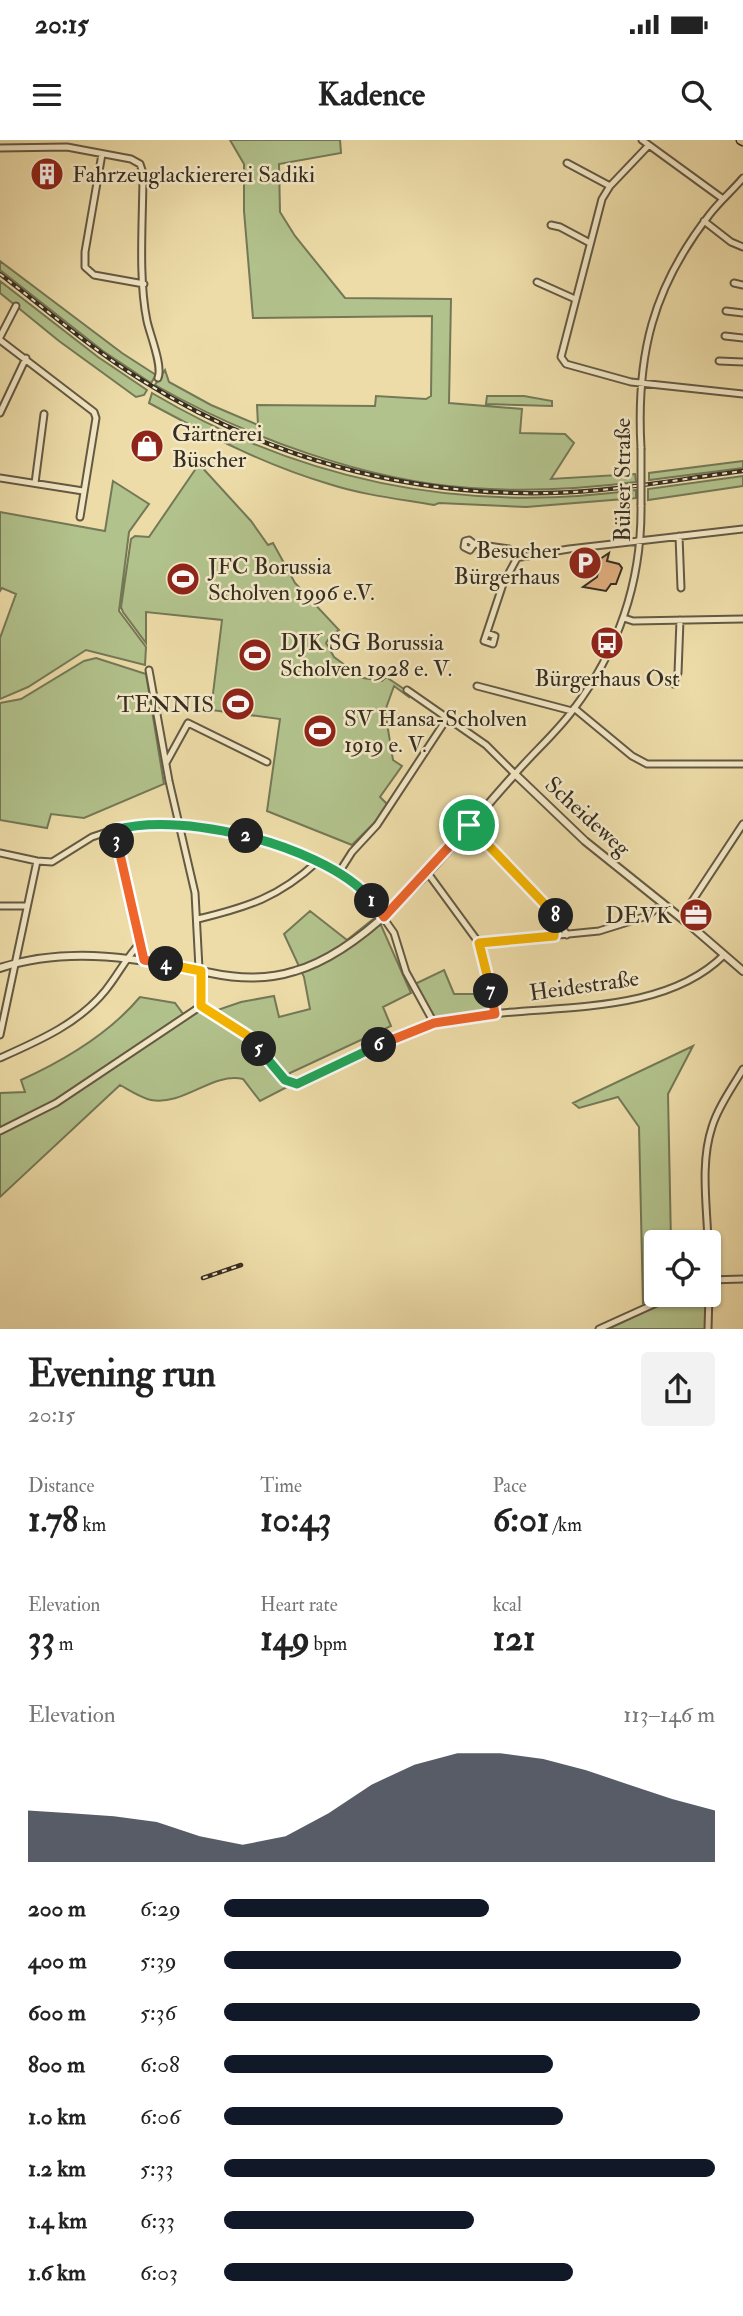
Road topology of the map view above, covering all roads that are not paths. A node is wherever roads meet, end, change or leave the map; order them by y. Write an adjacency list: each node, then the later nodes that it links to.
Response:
1 (642, 140): 2 (street)
2 (649, 145): 7 (street); 8 (street)
3 (0, 148): 4 (street)
4 (102, 154): 14 (street); 14 (street)
5 (567, 163): 7 (street)
6 (743, 178): 8 (street, Bülser Straße)
7 (610, 186): 11 (street)
8 (723, 199): 9 (street, Bülser Straße)
9 (704, 221): 12 (street); 28 (street, Bülser Straße)
10 (551, 225): 11 (street)
11 (590, 243): 17 (street)
12 (743, 247)
13 (537, 282): 17 (street)
14 (144, 284): 27 (street)
15 (734, 284): 16 (street)
16 (743, 285)
17 (575, 299): 28 (street)
18 (16, 306): 23 (street)
19 (726, 311): 20 (street)
20 (743, 313)
21 (725, 337): 22 (street)
22 (743, 338)
23 (0, 339): 24 (street)
24 (26, 358): 30 (street); 34 (street)
25 (719, 361): 26 (street)
26 (743, 362)
27 (158, 378)
28 (640, 383): 29 (street); 38 (street, Bülser Straße, bridge)
29 (743, 394)
30 (0, 413)
31 (44, 414): 33 (street)
32 (0, 478): 33 (street)
33 (35, 483): 34 (street)
34 (83, 491): 35 (street)
35 (80, 517)
36 (743, 529): 37 (street)
37 (679, 536): 38 (street); 41 (street)
38 (641, 541): 40 (street); 42 (street, Bülser Straße)
39 (474, 544): 40 (street)
40 (517, 558): 45 (street)
41 (681, 588)
42 (624, 618): 44 (street); 50 (street, Bülser Straße)
43 (743, 619): 44 (street)
44 (680, 621): 47 (street)
45 (487, 633)
46 (149, 670): 53 (street)
47 (673, 684)
48 (477, 686): 50 (street)
49 (407, 691): 51 (street, Scheideweg)
50 (573, 710): 54 (street); 55 (street, Bülser Straße)
51 (448, 717): 55 (street, Scheideweg); 65 (street)
52 (267, 762): 53 (street)
53 (166, 763): 58 (street)
54 (743, 764)
55 (515, 774): 57 (street); 71 (street, Scheideweg)
56 (743, 824): 60 (street)
57 (469, 825): 64 (street); 69 (street)
58 (181, 826): 59 (street); 63 (street); 72 (street)
59 (114, 830): 62 (street); 75 (street)
60 (739, 837): 71 (street)
61 (0, 853): 62 (street)
62 (37, 861): 67 (street)
63 (317, 862): 65 (street); 72 (street)
64 (427, 873): 70 (street); 76 (street)
65 (338, 874): 70 (street)
66 (0, 906): 67 (street)
67 (26, 906): 80 (street)
68 (657, 908): 73 (street)
69 (556, 915): 73 (street); 74 (street)
70 (384, 917): 82 (street); 86 (street)
71 (681, 918): 77 (street, Scheideweg)
72 (198, 919): 82 (street)
73 (567, 935): 74 (street)
74 (554, 936): 76 (street)
75 (140, 943): 78 (street); 79 (street)
76 (479, 943): 85 (street)
77 (724, 955): 83 (street, Scheideweg); 85 (street, Heidestraße)
78 (126, 957): 79 (street); 80 (street); 88 (street)
79 (144, 960): 82 (street)
80 (13, 964): 81 (street); 87 (street)
81 (0, 968)
82 (201, 971): 84 (street)
83 (743, 971)
84 (201, 1006): 86 (street, Heidestraße); 90 (street)
85 (495, 1014): 86 (street, Heidestraße)
86 (434, 1023)
87 (0, 1035)
88 (0, 1058)
89 (743, 1069): 91 (street)
90 (0, 1131)
91 (708, 1230)
92 (743, 1279): 93 (street)
93 (721, 1280)
94 (648, 1307): 96 (street)
95 (709, 1307): 97 (street)
96 (599, 1329)
97 (708, 1329)

